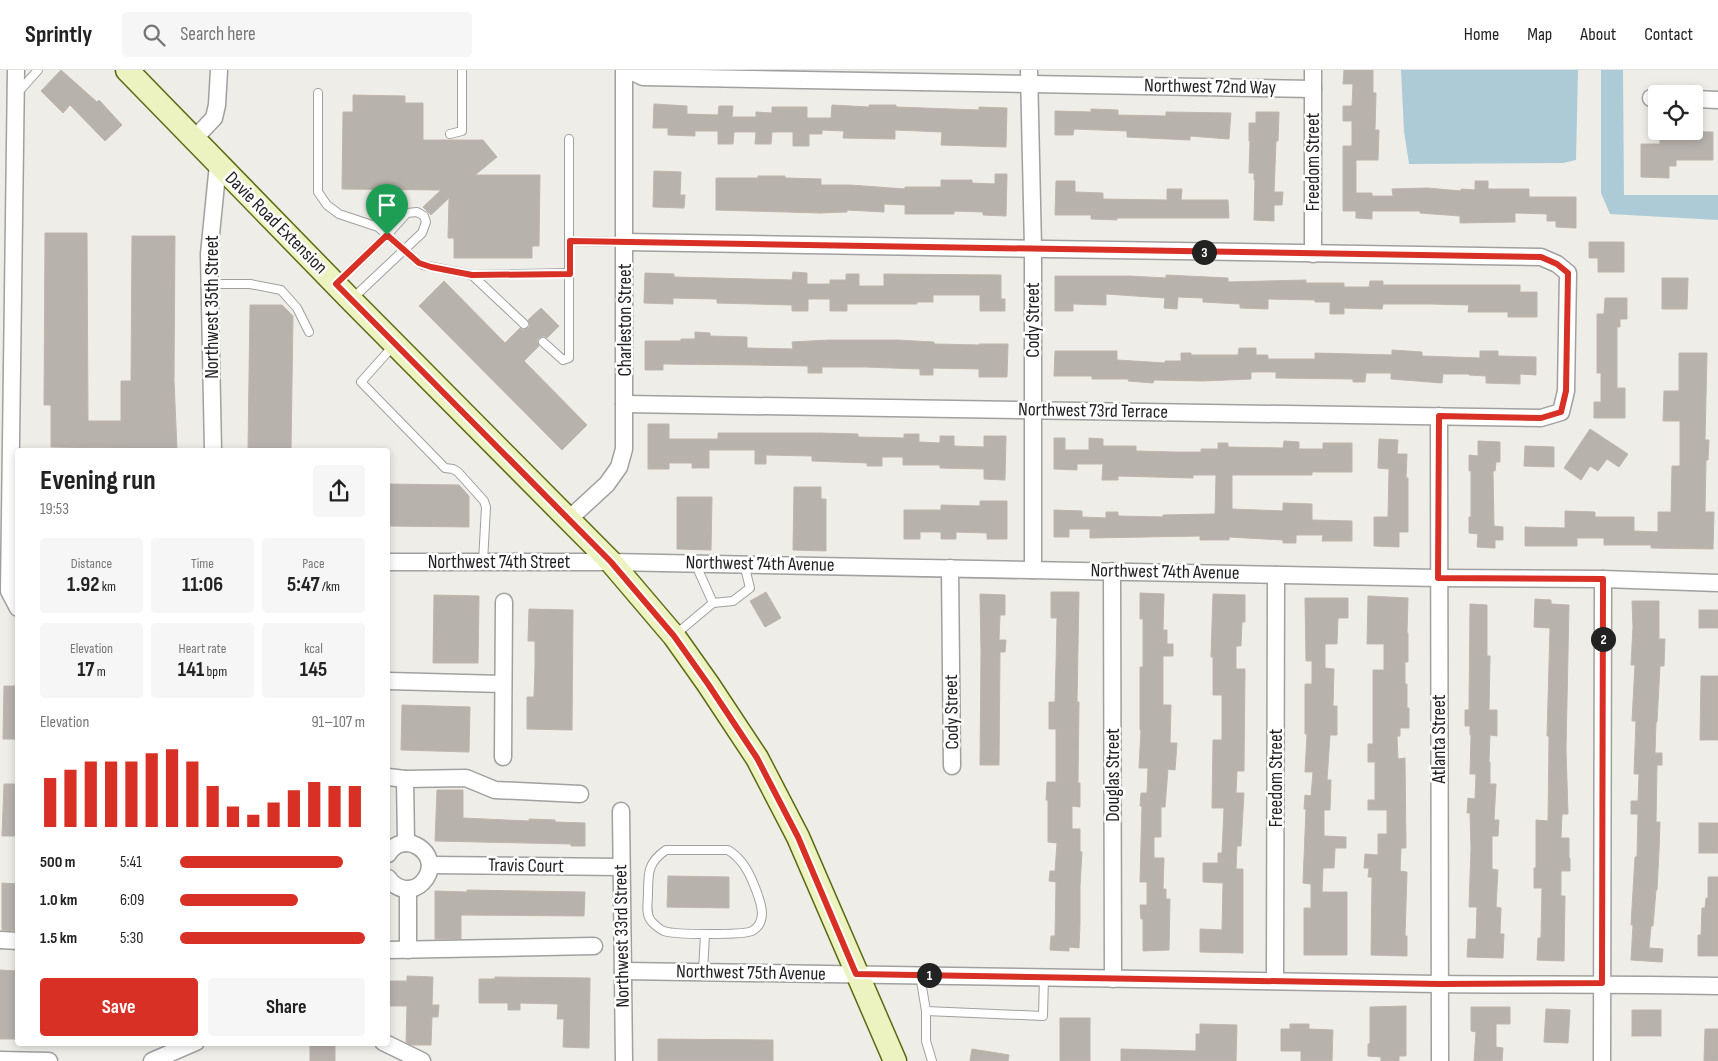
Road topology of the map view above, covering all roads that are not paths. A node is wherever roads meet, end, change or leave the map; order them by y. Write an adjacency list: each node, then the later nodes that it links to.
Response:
1 (16, 70): 11 (street)
2 (38, 70): 11 (lane)
3 (127, 70): 16 (main road, Davie Road Extension)
4 (219, 70): 16 (street)
5 (462, 70): 15 (lane)
6 (624, 70): 21 (street, Charleston Street)
7 (628, 70): 9 (street, Northwest 72nd Way)
8 (1313, 70): 10 (street, Freedom Street)
9 (1029, 77): 10 (street, Northwest 72nd Way); 22 (street, Cody Street)
10 (1313, 88): 24 (street, Freedom Street)
11 (15, 92): 39 (street)
12 (318, 93): 19 (lane)
13 (1703, 99): 14 (street)
14 (1718, 100)
15 (450, 134)
16 (194, 139): 18 (main road, Davie Road Extension)
17 (569, 139): 20 (lane)
18 (218, 164): 27 (street, Northwest 35th Street); 28 (main road, Davie Road Extension)
19 (387, 235): 23 (lane); 23 (lane); 28 (lane)
20 (570, 241): 21 (lane); 25 (lane)
21 (625, 242): 22 (street); 34 (street, Charleston Street)
22 (1033, 248): 24 (street); 35 (street, Cody Street)
23 (403, 250): 26 (lane); 29 (lane)
24 (1313, 254): 36 (street, Northwest 73rd Terrace)
25 (570, 274): 26 (lane); 32 (lane)
26 (472, 275): 30 (lane)
27 (209, 284): 31 (lane); 37 (street, Northwest 35th Street)
28 (336, 284): 29 (main road, Davie Road Extension)
29 (351, 300): 33 (main road, Davie Road Extension)
30 (524, 324)
31 (309, 332)
32 (543, 342)
33 (395, 344): 38 (main road, Davie Road Extension); 41 (lane)
34 (624, 404): 35 (street, Northwest 73rd Terrace); 38 (street, Charleston Street)
35 (1033, 410): 36 (street, Northwest 73rd Terrace); 46 (street, Cody Street)
36 (1439, 416): 49 (street, Atlanta Street)
37 (213, 448)
38 (569, 519): 42 (main road, Davie Road Extension)
39 (9, 548): 52 (street)
40 (390, 562): 41 (street, Northwest 74th Street)
41 (483, 562): 42 (street, Northwest 74th Street)
42 (611, 562): 43 (street, Northwest 74th Avenue); 56 (main road, Davie Road Extension)
43 (695, 563): 44 (street, Northwest 74th Avenue); 54 (lane)
44 (744, 564): 45 (street, Northwest 74th Avenue); 54 (lane)
45 (950, 568): 46 (street, Northwest 74th Avenue); 60 (street, Cody Street)
46 (1033, 570): 47 (street, Northwest 74th Avenue)
47 (1112, 571): 48 (street, Northwest 74th Avenue); 82 (street, Douglas Street)
48 (1276, 575): 49 (street, Northwest 74th Avenue); 83 (street, Freedom Street)
49 (1438, 578): 50 (street, Northwest 74th Avenue); 85 (street, Atlanta Street)
50 (1603, 579): 51 (street, Northwest 74th Avenue); 84 (street)
51 (1718, 583)
52 (5, 591): 55 (street)
53 (504, 602): 58 (street)
54 (713, 603): 56 (lane)
55 (15, 604)
56 (674, 636): 79 (main road, Davie Road Extension)
57 (390, 681): 58 (street)
58 (503, 684): 59 (street)
59 (502, 758)
60 (952, 766)
61 (390, 777): 62 (street)
62 (405, 779): 63 (street); 65 (street)
63 (580, 794)
64 (621, 811): 68 (street, Northwest 33rd Street)
65 (406, 842): 66 (street); 67 (street)
66 (390, 850)
67 (430, 865): 68 (street, Travis Court); 70 (street)
68 (621, 867): 77 (street, Northwest 33rd Street)
69 (390, 881): 70 (street)
70 (408, 889): 76 (street)
71 (705, 934): 71 (lane); 78 (lane)
72 (0, 940): 73 (street)
73 (15, 941)
74 (594, 946): 76 (street)
75 (390, 950): 76 (street)
76 (408, 950)
77 (623, 971): 78 (street, Northwest 75th Avenue); 94 (street, Northwest 33rd Street)
78 (703, 972): 79 (street, Northwest 75th Avenue)
79 (856, 974): 80 (street, Northwest 75th Avenue); 95 (main road, Davie Road Extension)
80 (920, 975): 81 (street, Northwest 75th Avenue); 87 (lane)
81 (1044, 978): 82 (street, Northwest 75th Avenue); 87 (lane)
82 (1113, 979): 83 (street, Northwest 75th Avenue)
83 (1275, 980): 85 (street, Northwest 75th Avenue)
84 (1602, 983): 85 (street, Northwest 75th Avenue); 86 (street, Northwest 75th Avenue); 98 (street)
85 (1439, 984): 97 (street, Atlanta Street)
86 (1718, 986)
87 (926, 1011): 96 (lane)
88 (390, 1045): 93 (street)
89 (187, 1046): 92 (street)
90 (0, 1060): 91 (street)
91 (48, 1061)
92 (152, 1061)
93 (422, 1061)
94 (624, 1061)
95 (895, 1061)
96 (932, 1061)
97 (1440, 1061)
98 (1602, 1061)

